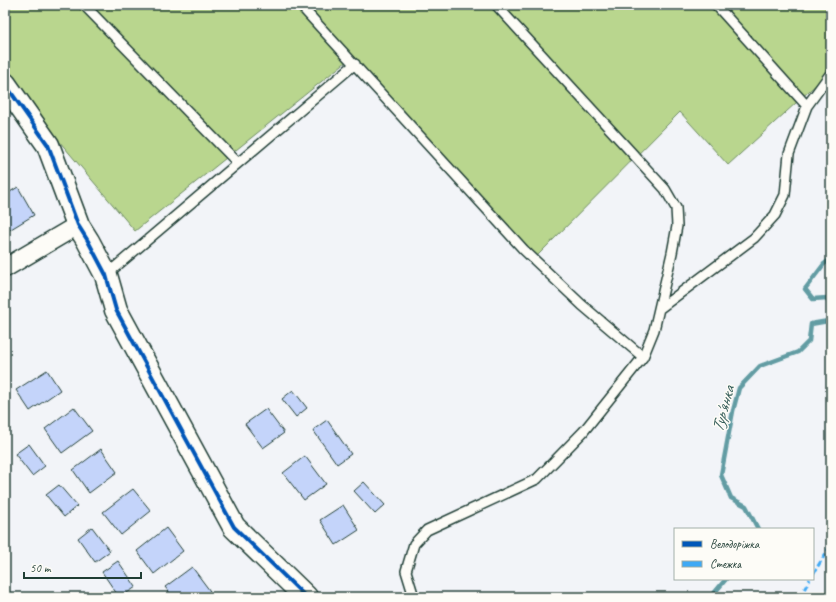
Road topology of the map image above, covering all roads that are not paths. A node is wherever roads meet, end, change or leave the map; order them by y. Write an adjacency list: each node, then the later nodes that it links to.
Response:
1 (84, 5): 9 (lane)
2 (300, 5): 5 (lane)
3 (496, 5): 13 (lane)
4 (716, 5): 8 (lane)
5 (355, 64): 9 (lane); 14 (lane)
6 (831, 74): 8 (lane)
7 (5, 84): 10 (street)
8 (807, 106): 13 (lane)
9 (237, 162): 12 (lane)
10 (78, 225): 11 (street); 12 (street)
11 (5, 268)
12 (106, 275): 15 (street)
13 (659, 309): 14 (lane)
14 (643, 357): 16 (lane)
15 (306, 597)
16 (414, 597)

